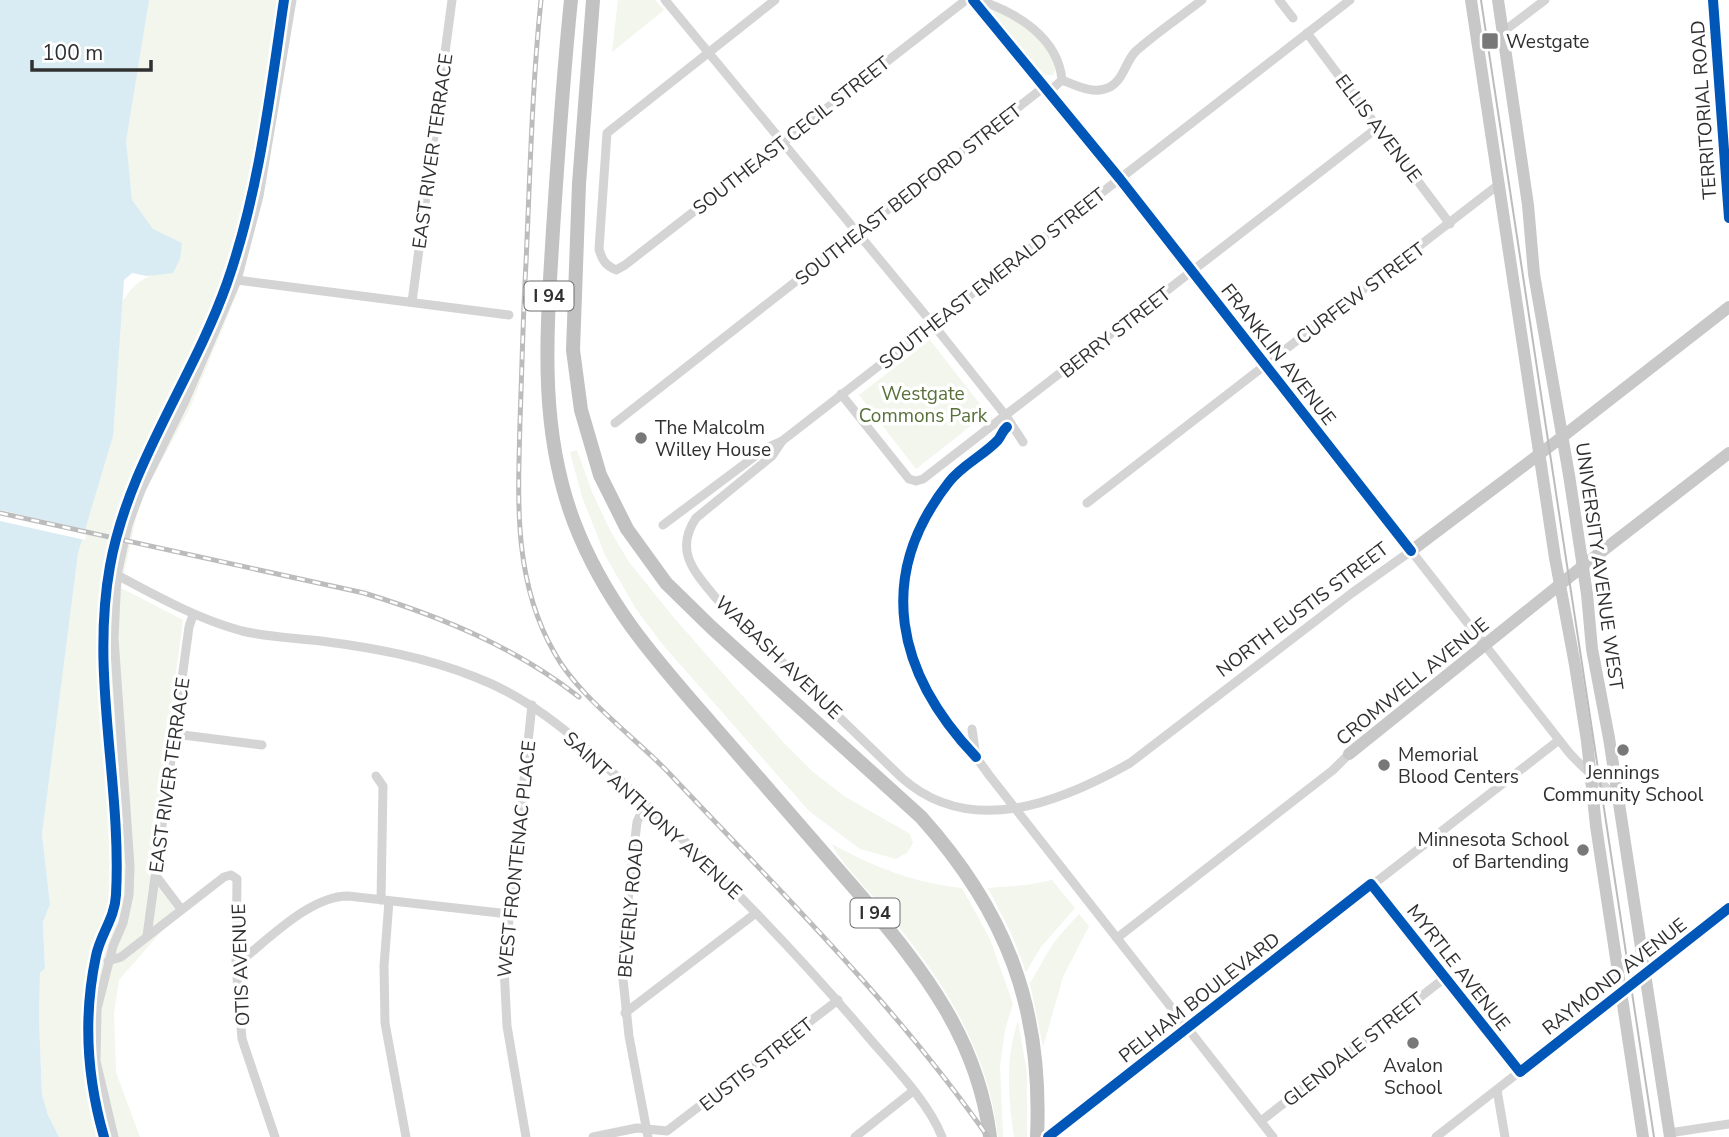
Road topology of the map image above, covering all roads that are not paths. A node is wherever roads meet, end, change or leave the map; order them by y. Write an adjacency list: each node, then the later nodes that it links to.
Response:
1 (292, 0): 31 (street)
2 (452, 0): 32 (street, EAST RIVER TERRACE)
3 (571, 0): 96 (highway, I 94)
4 (593, 0): 97 (highway, I 94)
5 (666, 0): 20 (street)
6 (775, 0): 20 (street)
7 (966, 0): 24 (street, SOUTHEAST CECIL STREET)
8 (975, 0): 21 (street); 22 (street, FRANKLIN AVENUE)
9 (1202, 0): 21 (street)
10 (1279, 0): 16 (street)
11 (1350, 0): 17 (street, SOUTHEAST EMERALD STREET)
12 (1471, 0): 19 (main road, UNIVERSITY AVENUE WEST)
13 (1498, 0): 18 (main road, UNIVERSITY AVENUE WEST)
14 (1545, 0): 18 (street)
15 (1713, 0): 27 (street, TERRITORIAL ROAD)
16 (1293, 18)
17 (1307, 33): 23 (street, ELLIS AVENUE); 25 (street, SOUTHEAST EMERALD STREET)
18 (1502, 33): 19 (street); 40 (main road, UNIVERSITY AVENUE WEST)
19 (1479, 50): 26 (main road, UNIVERSITY AVENUE WEST)
20 (708, 52): 24 (street); 24 (street, SOUTHEAST CECIL STREET)
21 (1062, 80): 22 (street, SOUTHEAST BEDFORD STREET)
22 (1044, 87): 25 (street, FRANKLIN AVENUE); 29 (street, SOUTHEAST BEDFORD STREET)
23 (1377, 128): 28 (street, ELLIS AVENUE); 30 (street, BERRY STREET)
24 (783, 142): 29 (street)
25 (1119, 179): 30 (street, FRANKLIN AVENUE); 35 (street, SOUTHEAST EMERALD STREET)
26 (1498, 186): 28 (street, CURFEW STREET); 43 (main road, UNIVERSITY AVENUE WEST)
27 (1729, 218)
28 (1450, 224): 36 (street, CURFEW STREET)
29 (858, 233): 35 (street); 39 (street, SOUTHEAST BEDFORD STREET)
30 (1193, 272): 36 (street, FRANKLIN AVENUE); 38 (street, BERRY STREET)
31 (237, 280): 32 (street); 49 (street)
32 (412, 302): 34 (street)
33 (1729, 307): 40 (main road, NORTH EUSTIS STREET)
34 (509, 315)
35 (932, 323): 37 (street, SOUTHEAST EMERALD STREET); 38 (street)
36 (1265, 366): 45 (street, CURFEW STREET); 47 (street, FRANKLIN AVENUE)
37 (841, 394): 38 (street, BERRY STREET); 41 (street, SOUTHEAST EMERALD STREET)
38 (1006, 416): 42 (street)
39 (615, 423)
40 (1563, 437): 43 (main road, NORTH EUSTIS STREET); 48 (main road, UNIVERSITY AVENUE WEST)
41 (782, 441): 46 (street, SOUTHEAST EMERALD STREET); 63 (street, WABASH AVENUE)
42 (1023, 442)
43 (1539, 453): 47 (main road, NORTH EUSTIS STREET); 50 (main road, UNIVERSITY AVENUE WEST)
44 (1729, 453): 48 (main road, CROMWELL AVENUE)
45 (1087, 503)
46 (663, 525)
47 (1411, 551): 52 (street, FRANKLIN AVENUE); 63 (street, NORTH EUSTIS STREET)
48 (1583, 566): 50 (main road, CROMWELL AVENUE); 61 (main road, UNIVERSITY AVENUE WEST)
49 (117, 575): 51 (street, SAINT ANTHONY AVENUE); 73 (street)
50 (1560, 585): 52 (main road, CROMWELL AVENUE); 59 (main road, UNIVERSITY AVENUE WEST)
51 (193, 615): 53 (street, SAINT ANTHONY AVENUE); 55 (street, EAST RIVER TERRACE)
52 (1485, 646): 56 (street, FRANKLIN AVENUE); 58 (main road, CROMWELL AVENUE)
53 (532, 705): 62 (street, SAINT ANTHONY AVENUE); 70 (street, WEST FRONTENAC PLACE)
54 (972, 729): 63 (street)
55 (174, 734): 57 (street); 64 (street, EAST RIVER TERRACE)
56 (1559, 740): 59 (street, FRANKLIN AVENUE); 65 (street, PELHAM BOULEVARD)
57 (262, 745)
58 (1349, 754): 72 (street, CROMWELL AVENUE)
59 (1590, 774): 61 (street, FRANKLIN AVENUE); 77 (main road, UNIVERSITY AVENUE WEST)
60 (376, 776): 66 (street)
61 (1619, 801): 75 (main road, UNIVERSITY AVENUE WEST)
62 (645, 804): 69 (street, SAINT ANTHONY AVENUE); 79 (street, BEVERLY ROAD)
63 (1015, 808): 72 (street)
64 (156, 876): 68 (street); 71 (street, EAST RIVER TERRACE)
65 (1371, 884): 76 (street, MYRTLE AVENUE); 80 (street, PELHAM BOULEVARD)
66 (385, 900): 70 (street); 74 (street); 90 (street)
67 (1729, 908): 75 (street, RAYMOND AVENUE)
68 (181, 909): 71 (street); 74 (street, OTIS AVENUE)
69 (756, 913): 78 (street, SAINT ANTHONY AVENUE); 79 (street)
70 (509, 914): 91 (street, WEST FRONTENAC PLACE)
71 (147, 936): 73 (street)
72 (1115, 936): 80 (street)
73 (108, 961): 88 (street)
74 (236, 965): 89 (street, OTIS AVENUE)
75 (1644, 974): 77 (street, RAYMOND AVENUE); 87 (main road, UNIVERSITY AVENUE WEST)
76 (1446, 977): 81 (street, MYRTLE AVENUE); 84 (street, GLENDALE STREET)
77 (1621, 992): 81 (street, RAYMOND AVENUE); 102 (main road, UNIVERSITY AVENUE WEST)
78 (838, 1000): 83 (street, SAINT ANTHONY AVENUE); 86 (street, EUSTIS STREET)
79 (625, 1013): 86 (street, BEVERLY ROAD)
80 (1187, 1029): 84 (street); 98 (street, PELHAM BOULEVARD)
81 (1520, 1072): 82 (street, RAYMOND AVENUE)
82 (1497, 1090): 100 (street, RAYMOND AVENUE); 101 (street)
83 (913, 1091): 94 (street); 95 (street, SAINT ANTHONY AVENUE)
84 (1261, 1121): 99 (street)
85 (1729, 1124): 87 (street)
86 (648, 1134): 92 (street, EUSTIS STREET); 93 (street)
87 (1670, 1135)
88 (114, 1137)
89 (275, 1137)
90 (406, 1137)
91 (526, 1137)
92 (593, 1137)
93 (656, 1137)
94 (855, 1137)
95 (942, 1137)
96 (990, 1137)
97 (1037, 1137)
98 (1048, 1137)
99 (1273, 1137)
100 (1436, 1137)
101 (1505, 1137)
102 (1643, 1137)

